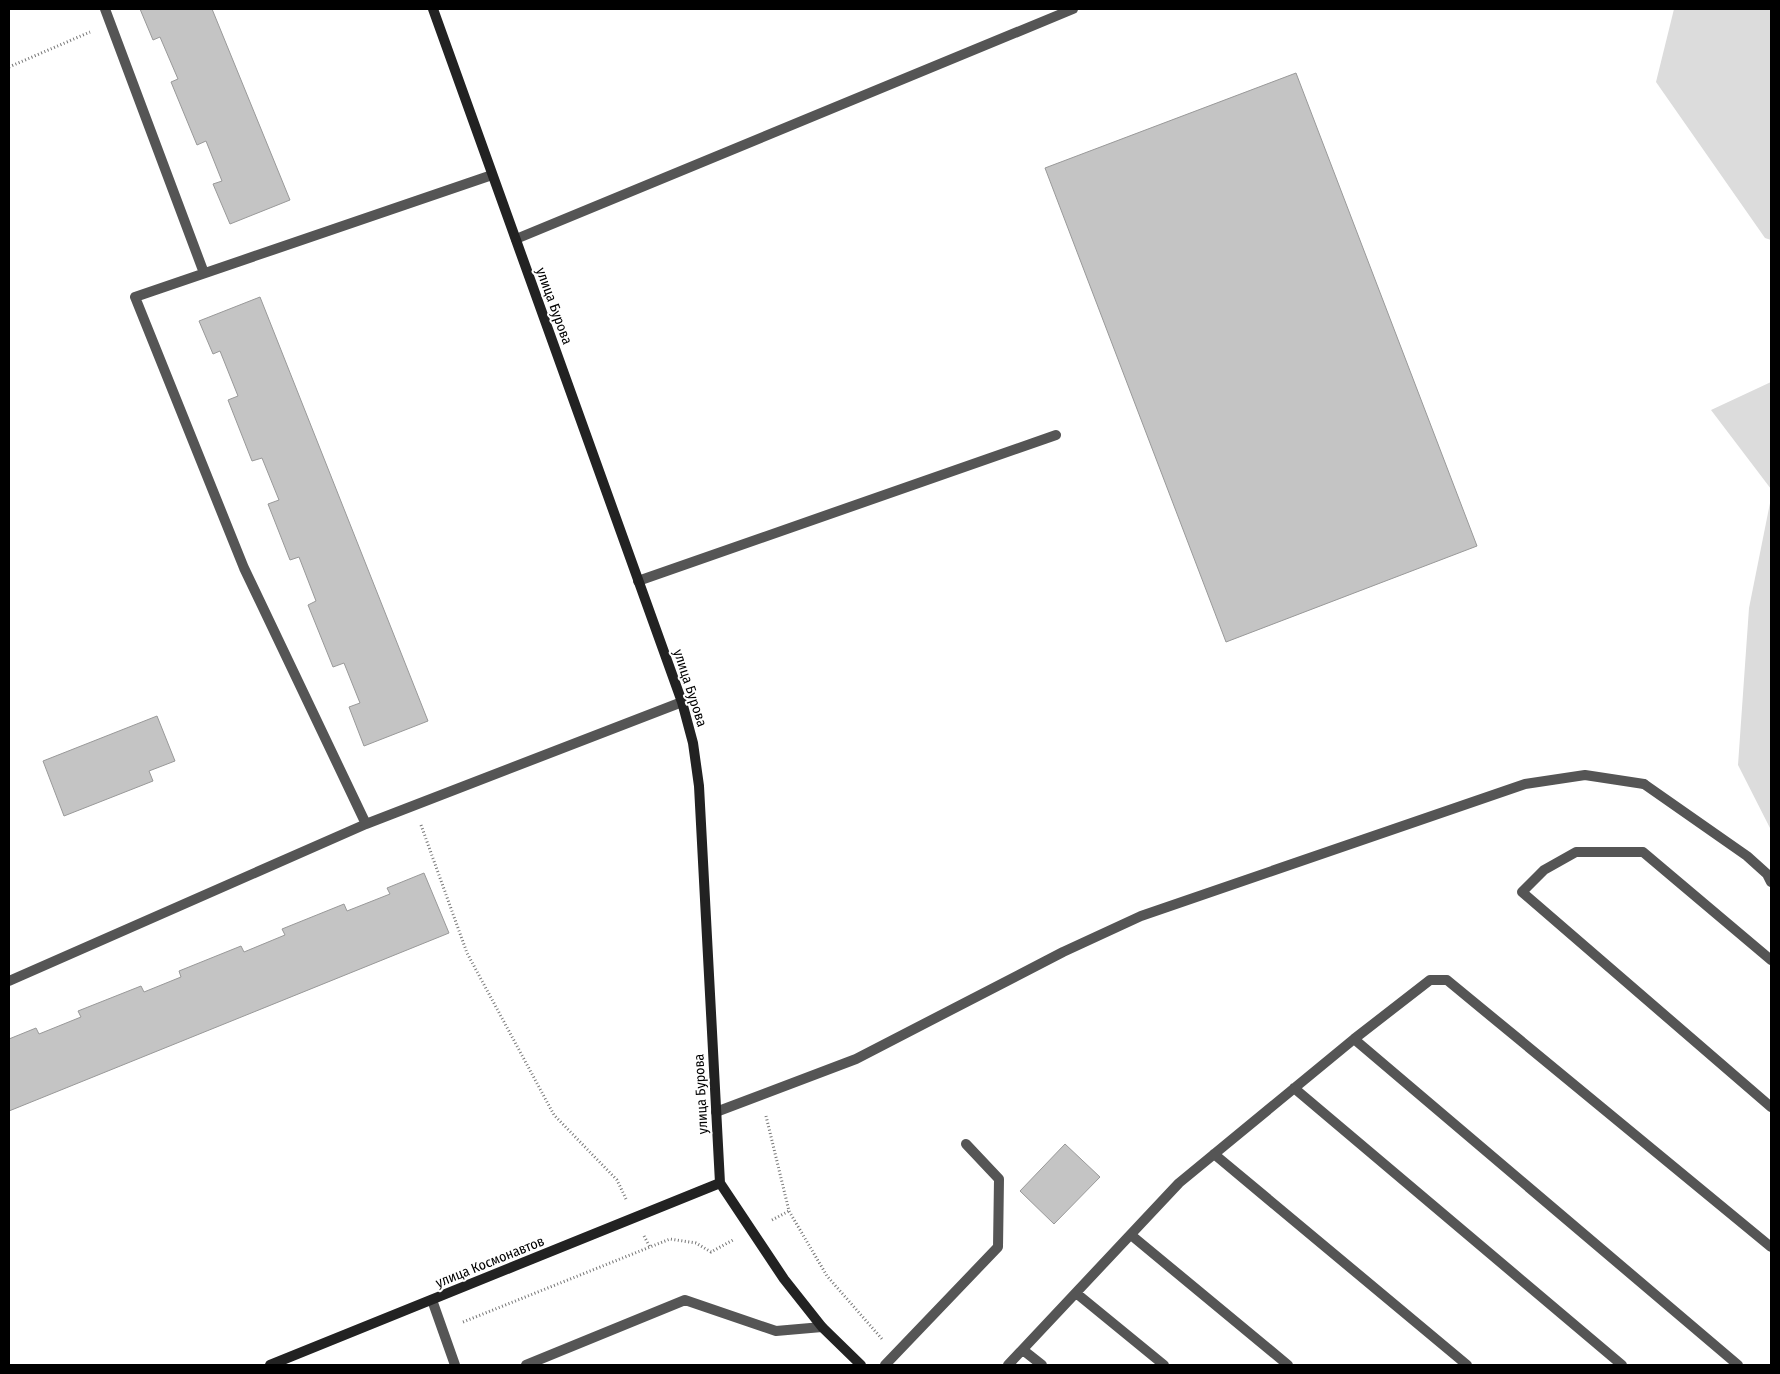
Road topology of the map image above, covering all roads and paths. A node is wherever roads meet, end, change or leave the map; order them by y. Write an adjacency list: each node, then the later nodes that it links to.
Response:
1 (105, 9): 4 (street)
2 (433, 9): 6 (main road, улица Бурова)
3 (1073, 9): 7 (street)
4 (111, 23): 5 (path); 8 (street)
5 (9, 67)
6 (492, 175): 7 (main road, улица Бурова); 8 (street)
7 (516, 239): 10 (main road, улица Бурова)
8 (204, 274): 13 (street)
9 (1056, 435): 10 (street)
10 (638, 581): 11 (main road, улица Бурова)
11 (682, 702): 12 (street); 21 (main road, улица Бурова)
12 (414, 806): 13 (street); 26 (path)
13 (366, 824): 16 (street)
14 (1771, 882): 19 (street)
15 (1771, 960): 20 (street)
16 (9, 981)
17 (1354, 1039): 18 (street); 29 (street); 48 (street)
18 (1294, 1088): 23 (street); 47 (street)
19 (760, 1095): 21 (street); 25 (path)
20 (1771, 1106)
21 (716, 1112): 24 (main road, улица Бурова)
22 (966, 1144): 36 (street)
23 (1214, 1154): 28 (street); 46 (street)
24 (720, 1183): 26 (main road, улица Космонавтов); 27 (main road, улица Бурова)
25 (789, 1211): 27 (path); 36 (path)
26 (635, 1218): 30 (path); 32 (main road, улица Космонавтов)
27 (750, 1231): 30 (path); 33 (main road, улица Бурова)
28 (1131, 1235): 31 (street); 45 (street)
29 (1771, 1246)
30 (650, 1248): 34 (path)
31 (1076, 1293): 35 (street); 44 (street)
32 (432, 1300): 34 (street); 37 (main road, улица Космонавтов)
33 (822, 1327): 39 (street); 40 (main road, улица Бурова)
34 (443, 1330): 38 (street)
35 (1023, 1350): 42 (street); 43 (street)
36 (895, 1354): 41 (street)
37 (270, 1365)
38 (455, 1365)
39 (526, 1365)
40 (861, 1365)
41 (885, 1365)
42 (1008, 1365)
43 (1042, 1365)
44 (1164, 1365)
45 (1288, 1365)
46 (1467, 1365)
47 (1622, 1365)
48 (1738, 1365)

